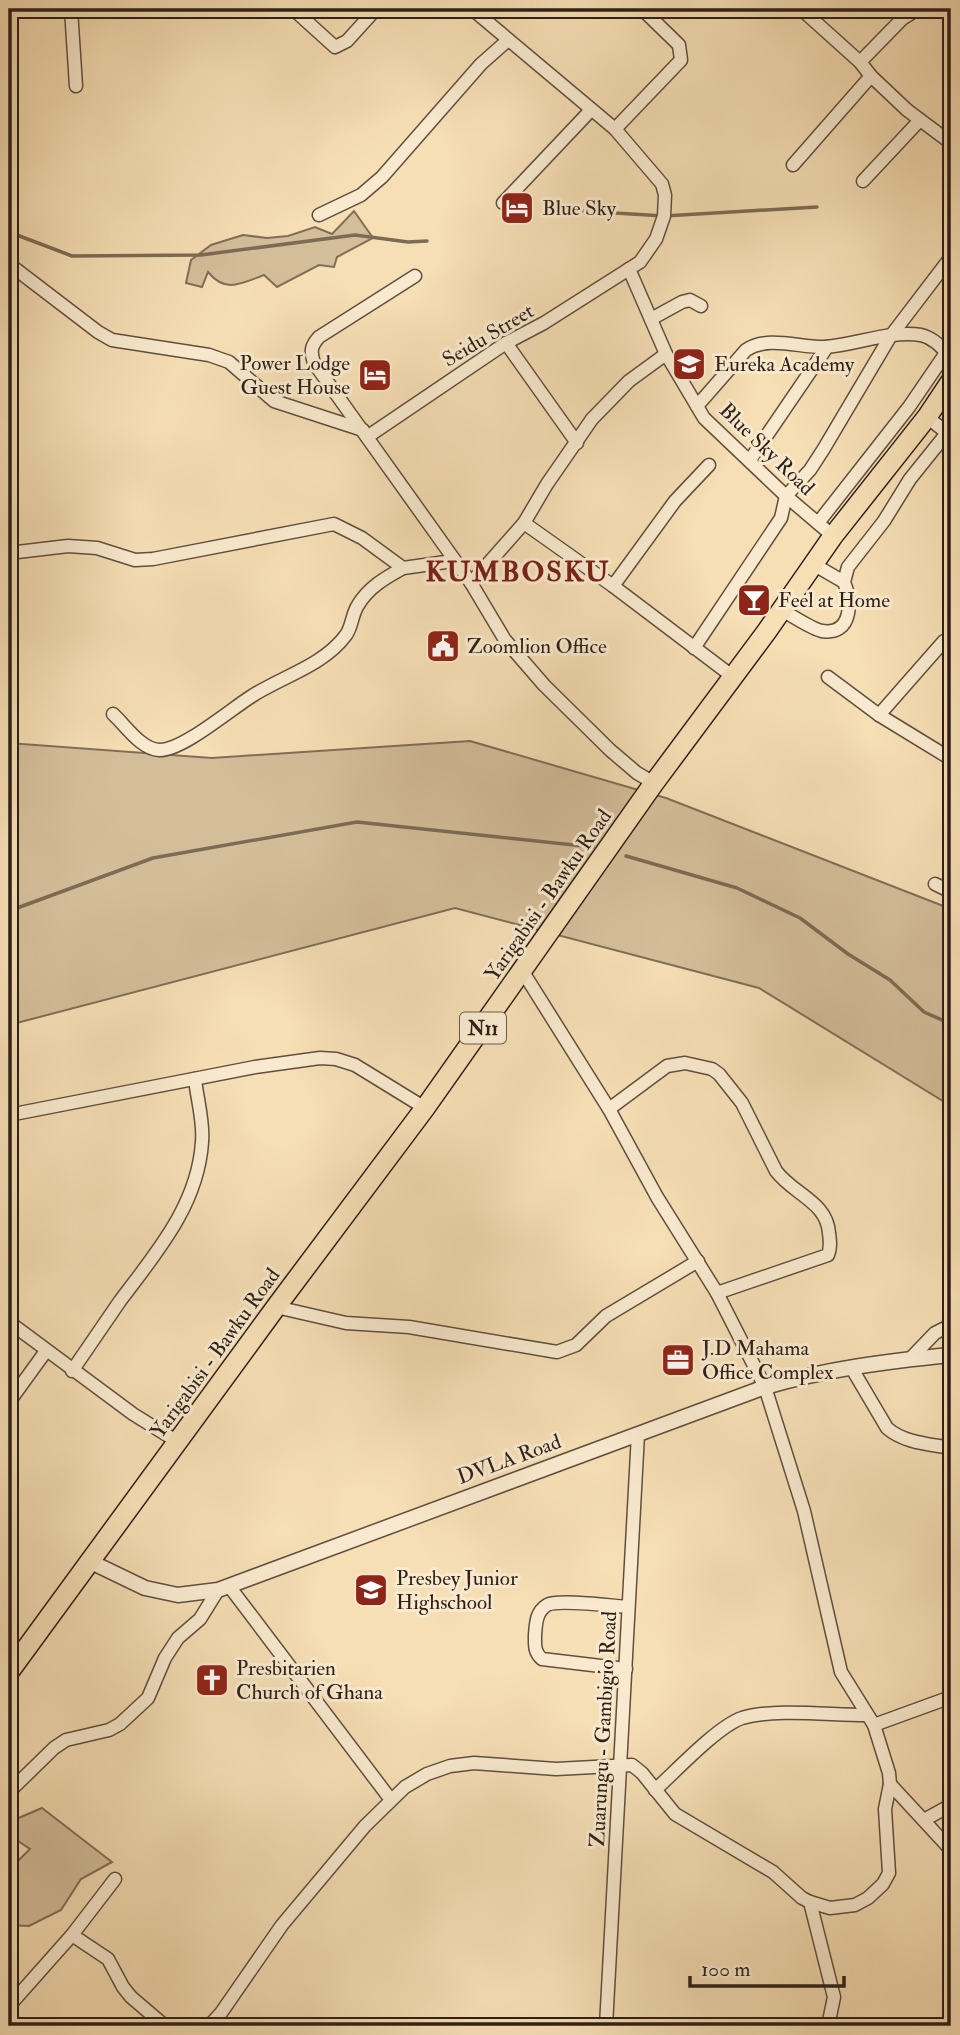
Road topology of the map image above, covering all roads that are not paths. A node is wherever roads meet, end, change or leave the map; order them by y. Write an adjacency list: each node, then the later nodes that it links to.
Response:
1 (71, 9): 13 (street)
2 (293, 9): 3 (street)
3 (376, 9)
4 (472, 9): 10 (street, Seidu Street)
5 (642, 9): 16 (street)
6 (801, 9): 11 (street)
7 (918, 9): 11 (street)
8 (947, 9): 9 (street)
9 (951, 12)
10 (508, 41): 14 (street, Seidu Street); 21 (street)
11 (860, 61): 12 (street)
12 (870, 76): 15 (street); 18 (street)
13 (76, 86)
14 (592, 110): 16 (street, Seidu Street); 20 (street)
15 (920, 120): 17 (street); 19 (street)
16 (615, 129): 24 (street, Seidu Street)
17 (951, 142)
18 (793, 165)
19 (863, 181)
20 (503, 203)
21 (319, 215)
22 (951, 257): 28 (street)
23 (9, 264): 36 (street)
24 (629, 269): 27 (street, Blue Sky Road); 29 (street, Seidu Street)
25 (415, 276): 36 (street)
26 (701, 306): 27 (street)
27 (651, 319): 32 (street, Blue Sky Road)
28 (890, 337): 30 (street); 31 (street); 41 (street)
29 (506, 343): 36 (street, Seidu Street); 38 (street)
30 (827, 347): 34 (street); 39 (street)
31 (950, 352): 43 (street)
32 (666, 354): 34 (street, Blue Sky Road); 38 (street)
33 (951, 381): 35 (highway, Yarigabisi - Bawku Road / N11)
34 (697, 406): 39 (street, Blue Sky Road)
35 (927, 417): 37 (street); 43 (highway, Yarigabisi - Bawku Road / N11)
36 (365, 433): 45 (street)
37 (949, 435): 48 (street)
38 (578, 443): 42 (street)
39 (751, 460): 41 (street, Blue Sky Road)
40 (709, 465): 50 (street)
41 (786, 496): 43 (street, Blue Sky Road); 53 (street)
42 (524, 523): 49 (street); 50 (street)
43 (825, 530): 46 (highway, Yarigabisi - Bawku Road / N11)
44 (9, 554): 47 (street)
45 (453, 561): 47 (street); 49 (street)
46 (813, 565): 48 (street); 51 (highway, Yarigabisi - Bawku Road / N11)
47 (403, 568): 56 (street)
48 (844, 582): 51 (street)
49 (471, 583): 59 (street)
50 (613, 586): 53 (street)
51 (781, 610): 54 (highway, Yarigabisi - Bawku Road / N11)
52 (951, 641): 57 (street)
53 (694, 648): 54 (street)
54 (732, 676): 59 (highway, Yarigabisi - Bawku Road / N11)
55 (828, 677): 57 (street)
56 (113, 714)
57 (879, 715): 58 (street)
58 (951, 759)
59 (654, 783): 62 (highway, Yarigabisi - Bawku Road / N11)
60 (934, 884): 61 (street)
61 (951, 892)
62 (523, 972): 64 (highway, Yarigabisi - Bawku Road / N11); 65 (street)
63 (195, 1079): 64 (street); 66 (street); 76 (street)
64 (425, 1108): 69 (highway, Yarigabisi - Bawku Road / N11)
65 (609, 1110): 67 (street); 68 (street)
66 (9, 1115)
67 (698, 1261): 68 (street); 69 (street)
68 (717, 1293): 77 (street)
69 (276, 1307): 80 (highway, Yarigabisi - Bawku Road / N11)
70 (9, 1322): 72 (street)
71 (951, 1325): 74 (street)
72 (46, 1351): 76 (street); 78 (street)
73 (951, 1355): 74 (street, DVLA Road)
74 (910, 1359): 75 (street, DVLA Road)
75 (851, 1367): 77 (street, DVLA Road); 81 (street)
76 (72, 1371): 80 (street)
77 (765, 1387): 79 (street, DVLA Road); 88 (street)
78 (9, 1402)
79 (638, 1434): 83 (street, DVLA Road); 84 (street, Zuarungu - Gambigio Road)
80 (178, 1442): 82 (highway, Yarigabisi - Bawku Road / N11)
81 (951, 1448)
82 (89, 1561): 83 (street, DVLA Road); 86 (highway, Yarigabisi - Bawku Road / N11)
83 (223, 1588): 92 (street); 93 (street)
84 (628, 1607): 85 (street, Zuarungu - Gambigio Road); 85 (street)
85 (626, 1669): 89 (street, Zuarungu - Gambigio Road)
86 (9, 1672)
87 (951, 1697): 88 (street)
88 (870, 1720): 90 (street); 91 (street)
89 (621, 1765): 91 (street); 93 (street); 105 (street, Zuarungu - Gambigio Road)
90 (890, 1784): 95 (street); 98 (street)
91 (655, 1790): 98 (street)
92 (9, 1792)
93 (391, 1800): 104 (street)
94 (951, 1805): 95 (street)
95 (923, 1820): 96 (street)
96 (951, 1850)
97 (115, 1879): 99 (street)
98 (810, 1902): 106 (street)
99 (72, 1935): 100 (street); 103 (street)
100 (22, 1991): 101 (street); 102 (street)
101 (9, 1996)
102 (9, 2006)
103 (165, 2026)
104 (209, 2026)
105 (606, 2026)
106 (828, 2026)

